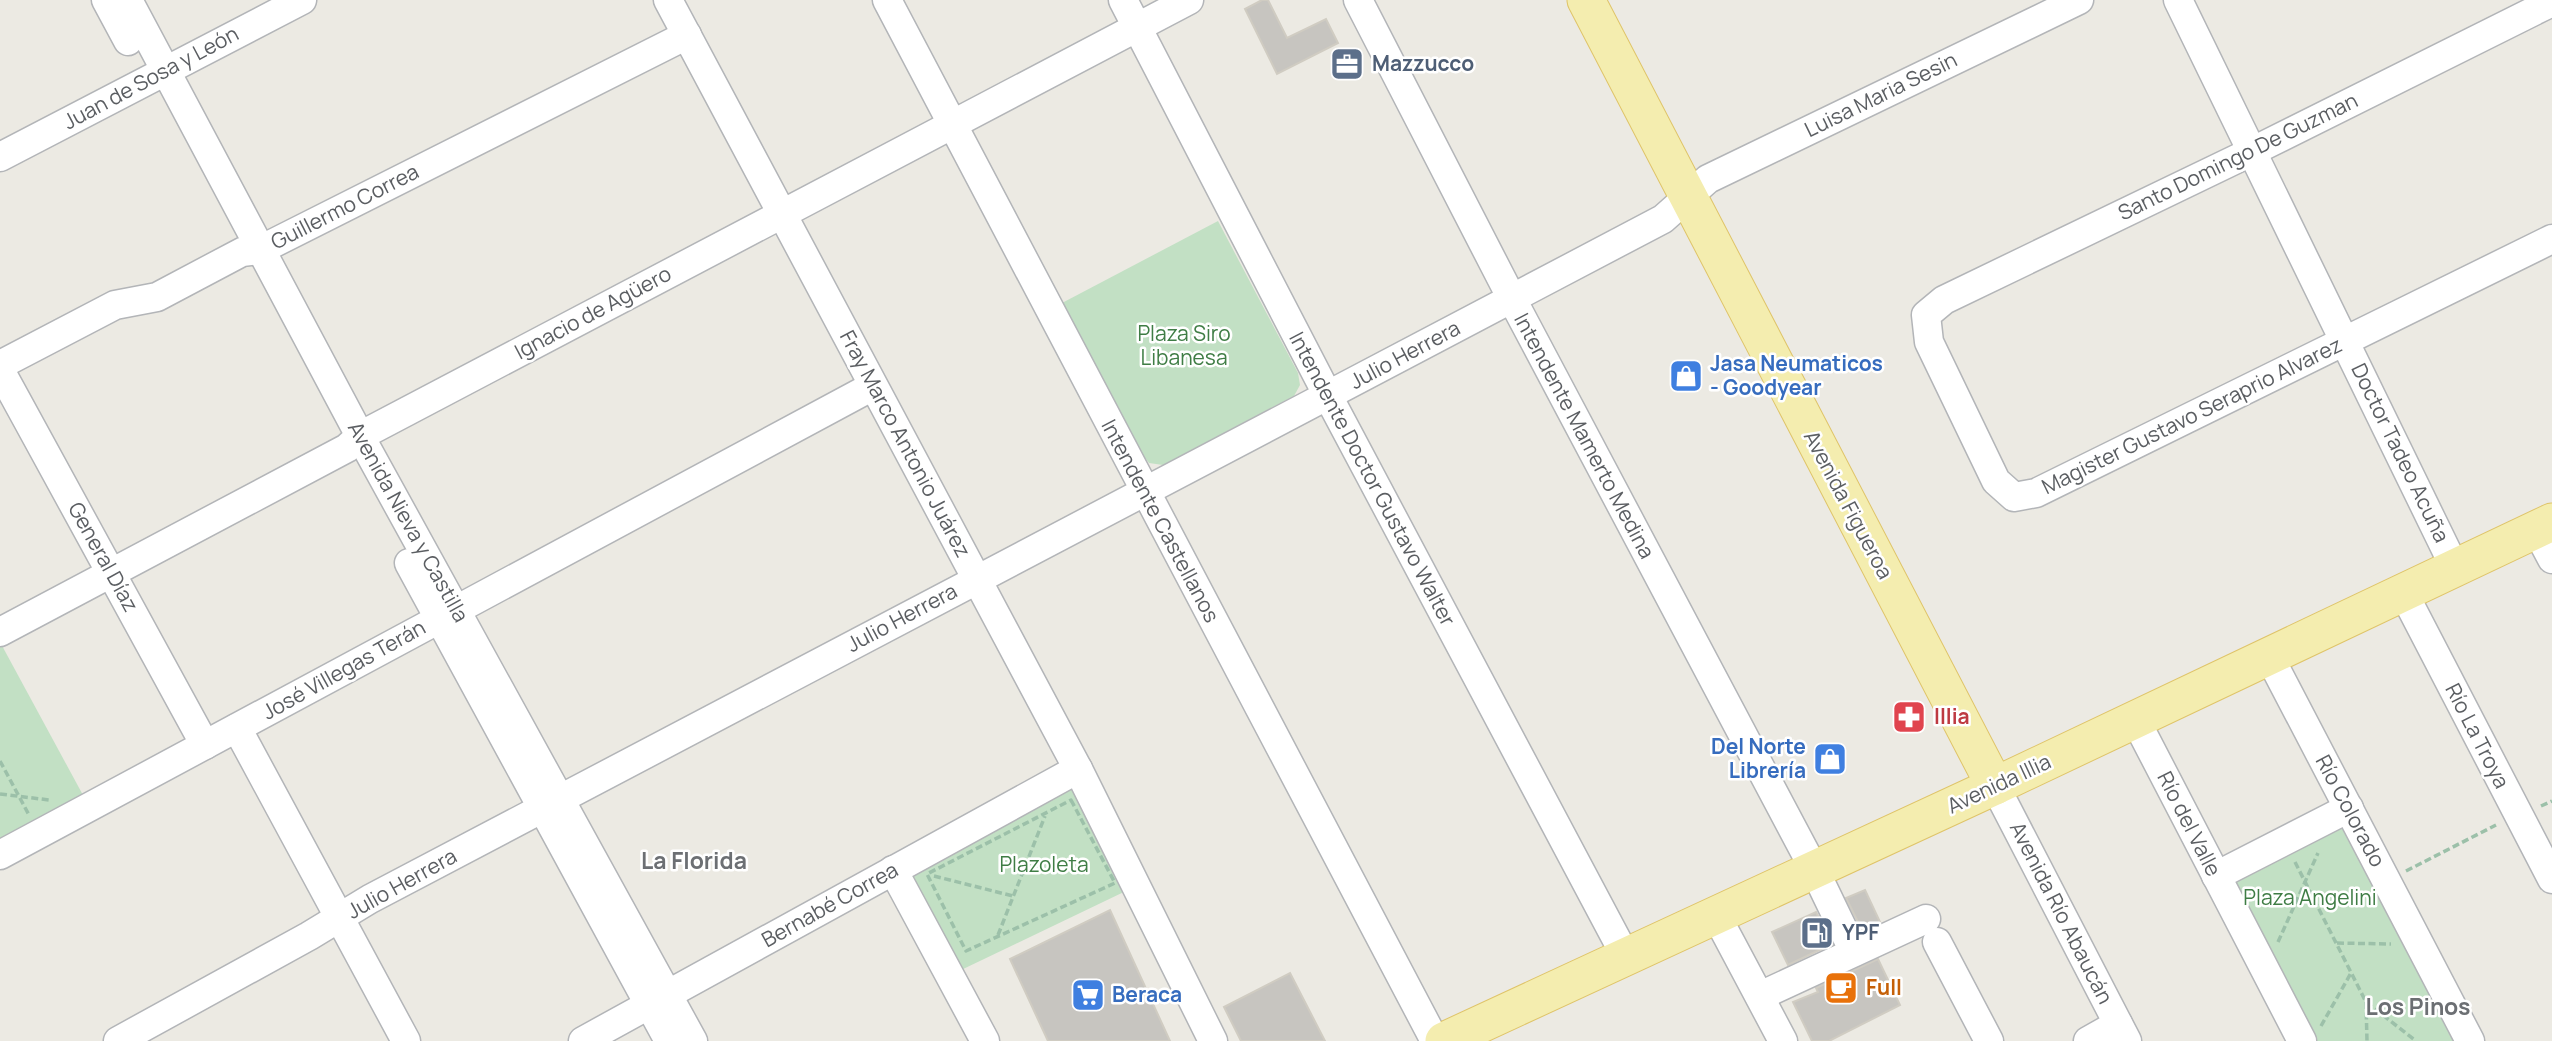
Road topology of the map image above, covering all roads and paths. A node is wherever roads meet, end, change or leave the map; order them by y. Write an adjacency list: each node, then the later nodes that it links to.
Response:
1 (106, 0): 15 (street, Avenida Nieva y Castilla)
2 (128, 0): 15 (street, Avenida Nieva y Castilla)
3 (302, 0): 15 (street, Juan de Sosa y León)
4 (668, 0): 14 (street, Fray Marco Antonio Juárez)
5 (887, 0): 16 (street, Intendente Castellanos)
6 (1123, 0): 13 (street, Intendente Doctor Gustavo Walter)
7 (1189, 0): 13 (street, Ignacio de Agüero)
8 (1357, 0): 23 (street, Intendente Mamerto Medina)
9 (1586, 0): 19 (main road, Avenida Figueroa)
10 (2078, 0): 19 (street, Luisa Maria Sesin)
11 (2178, 0): 17 (street, Doctor Tadeo Acuña)
12 (2552, 2): 17 (street, Santo Domingo De Guzman)
13 (1137, 27): 16 (street, Ignacio de Agüero); 28 (street, Intendente Doctor Gustavo Walter)
14 (687, 35): 20 (street, Fray Marco Antonio Juárez); 22 (street, Guillermo Correa)
15 (157, 75): 18 (street, Juan de Sosa y León); 22 (street, Avenida Nieva y Castilla)
16 (951, 124): 20 (street, Ignacio de Agüero); 31 (street, Intendente Castellanos)
17 (2251, 152): 24 (street, Santo Domingo De Guzman); 25 (street, Doctor Tadeo Acuña)
18 (0, 157)
19 (1687, 197): 23 (street, Julio Herrera); 45 (main road, Avenida Figueroa)
20 (781, 214): 27 (street, Fray Marco Antonio Juárez); 30 (street, Ignacio de Agüero)
21 (2552, 239): 25 (street, Magister Gustavo Seraprio Alvarez)
22 (251, 251): 26 (street, Guillermo Correa); 30 (street, Avenida Nieva y Castilla)
23 (1512, 299): 28 (street, Julio Herrera); 57 (street, Intendente Mamerto Medina)
24 (1926, 315): 25 (street, Magister Gustavo Seraprio Alvarez)
25 (2345, 341): 33 (street, Doctor Tadeo Acuña)
26 (0, 368): 29 (street, General Díaz)
27 (873, 386): 35 (street, Fray Marco Antonio Juárez); 37 (street, José Villegas Terán)
28 (1328, 396): 31 (street, Julio Herrera); 72 (street, Intendente Doctor Gustavo Walter)
29 (9, 406): 34 (street, General Díaz)
30 (353, 442): 34 (street, Ignacio de Agüero); 37 (street, Avenida Nieva y Castilla)
31 (1145, 493): 35 (street, Julio Herrera); 78 (street, Intendente Castellanos)
32 (2547, 537): 33 (main road, Avenida Illia)
33 (2455, 568): 36 (main road, Avenida Illia)
34 (112, 571): 38 (street, Ignacio de Agüero); 42 (street, General Díaz)
35 (976, 579): 44 (street, Fray Marco Antonio Juárez); 49 (street, Julio Herrera)
36 (2403, 592): 39 (main road, Avenida Illia); 53 (street, Río La Troya)
37 (448, 613): 41 (street, José Villegas Terán); 49 (street, Avenida Nieva y Castilla)
38 (0, 632)
39 (2269, 656): 40 (main road, Avenida Illia); 51 (street, Río Colorado)
40 (2135, 719): 45 (main road, Avenida Illia); 60 (street, Río del Valle)
41 (237, 728): 42 (street, José Villegas Terán); 66 (street)
42 (205, 745): 50 (street, José Villegas Terán)
43 (0, 761): 47 (path)
44 (1067, 775): 52 (path); 58 (street, Bernabé Correa); 86 (street, Fray Marco Antonio Juárez)
45 (1995, 786): 57 (main road, Avenida Illia); 77 (street, Avenida Río Abaucán)
46 (0, 794): 47 (path)
47 (19, 796): 50 (path); 54 (path)
48 (2552, 801): 53 (path)
49 (551, 803): 66 (street, Julio Herrera); 75 (street, Avenida Nieva y Castilla)
50 (89, 806): 56 (street, José Villegas Terán)
51 (2341, 812): 55 (street); 62 (path); 63 (street, Río Colorado)
52 (1046, 813): 59 (path); 64 (path); 67 (path)
53 (2519, 816): 61 (street, Río La Troya); 63 (path)
54 (32, 821)
55 (2285, 841): 60 (street); 62 (path)
56 (0, 855)
57 (1814, 869): 65 (main road, Avenida Illia); 71 (street, Intendente Mamerto Medina)
58 (893, 870): 59 (path); 75 (street, Bernabé Correa); 85 (street)
59 (927, 874): 64 (path); 67 (path)
60 (2216, 876): 79 (street, Río del Valle)
61 (2552, 879)
62 (2305, 881): 68 (path); 69 (path)
63 (2387, 881): 92 (street, Río Colorado)
64 (1013, 896): 67 (path)
65 (1716, 915): 72 (main road, Avenida Illia); 74 (street)
66 (340, 918): 80 (street, Julio Herrera); 81 (street)
67 (997, 937)
68 (2278, 943)
69 (2337, 943): 70 (path); 73 (path)
70 (2400, 944)
71 (1854, 952): 74 (street); 88 (street)
72 (1626, 957): 78 (main road, Avenida Illia)
73 (2351, 973): 76 (path); 79 (path)
74 (1760, 996): 87 (street)
75 (659, 999): 82 (street, Bernabé Correa); 83 (street, Avenida Nieva y Castilla); 84 (street, Avenida Nieva y Castilla)
76 (2366, 1002): 90 (path); 91 (path)
77 (2123, 1033): 89 (street)
78 (1455, 1038)
79 (2308, 1039)
80 (118, 1041)
81 (406, 1041)
82 (583, 1041)
83 (669, 1041)
84 (694, 1041)
85 (985, 1041)
86 (1213, 1041)
87 (1783, 1041)
88 (1989, 1041)
89 (2088, 1041)
90 (2367, 1041)
91 (2416, 1041)
92 (2470, 1041)

